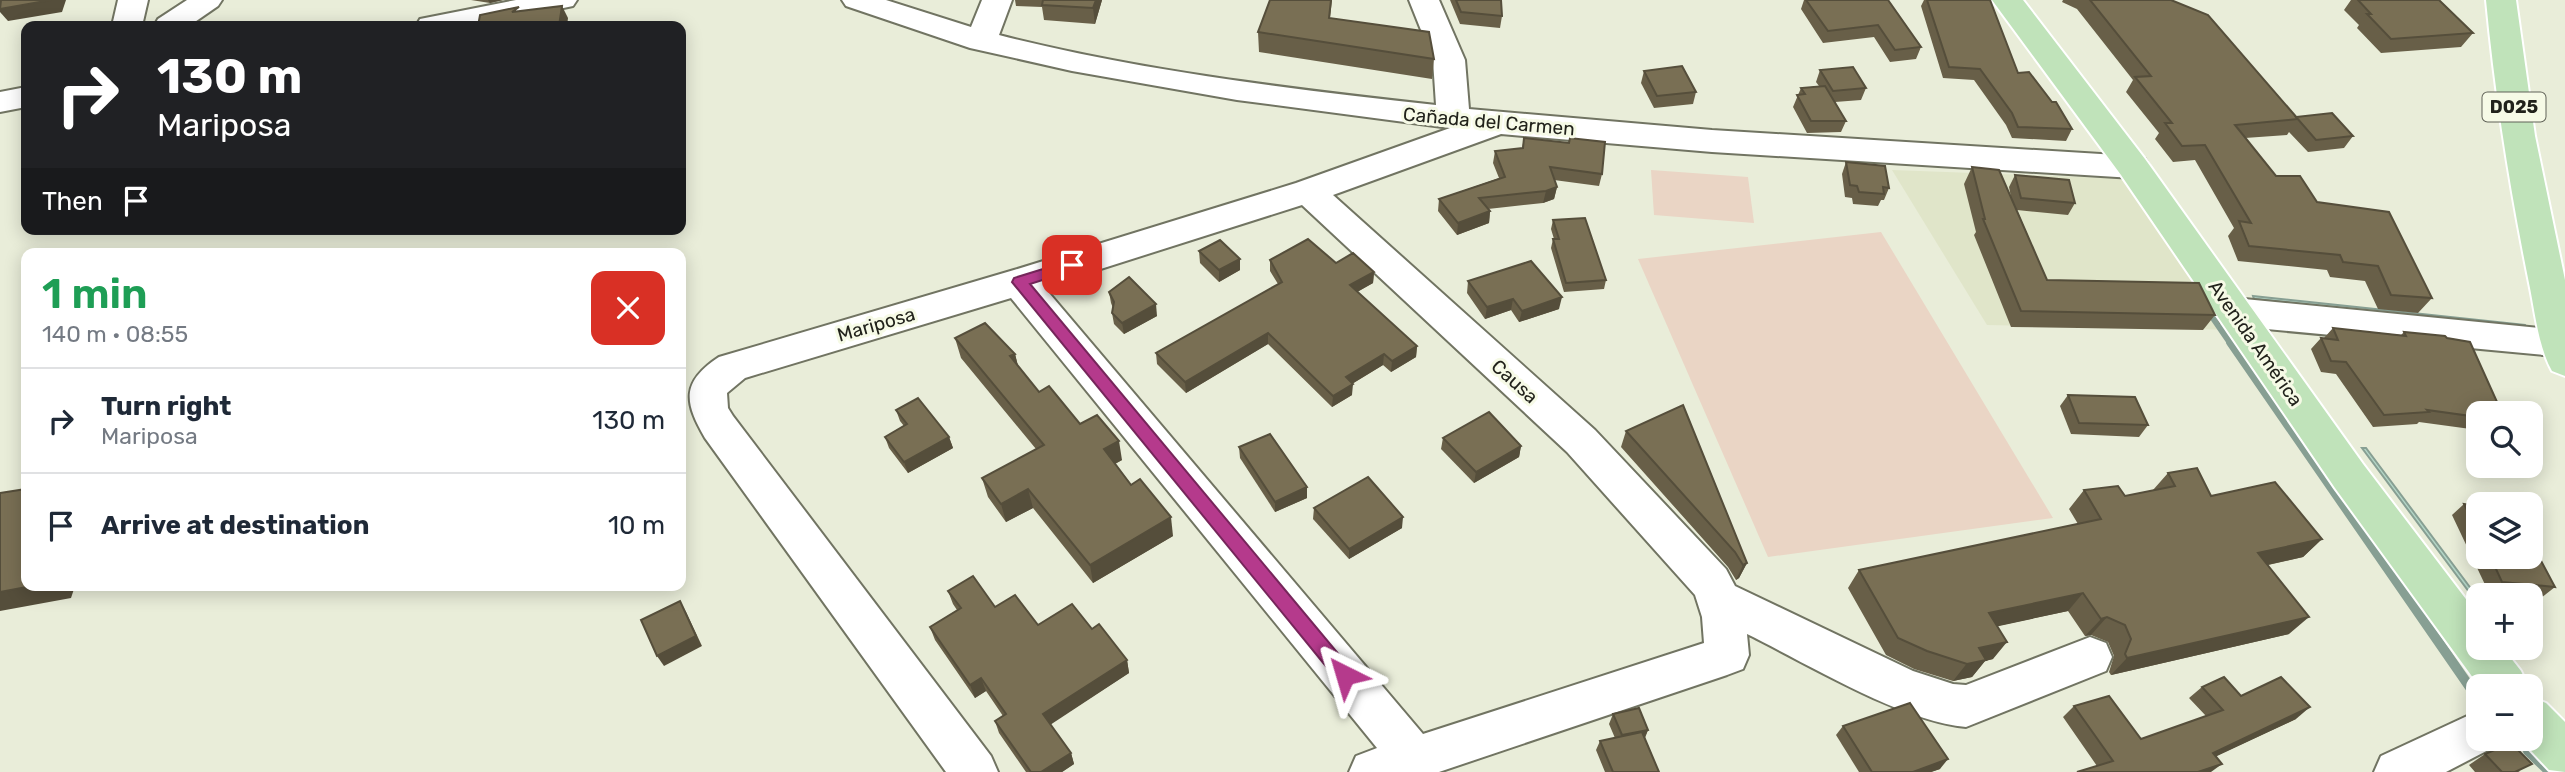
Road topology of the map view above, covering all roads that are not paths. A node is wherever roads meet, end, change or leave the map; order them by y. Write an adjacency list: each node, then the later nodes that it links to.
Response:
1 (133, 0): 9 (street)
2 (207, 0): 10 (street)
3 (562, 0): 11 (street)
4 (857, 0): 12 (street, Cañada del Carmen)
5 (997, 0): 12 (street)
6 (1424, 0): 15 (street)
7 (2007, 0): 17 (main road, Avenida América)
8 (2501, 0): 21 (main road, D025)
9 (128, 21)
10 (176, 21)
11 (456, 21)
12 (981, 41): 15 (street, Cañada del Carmen)
13 (21, 98): 14 (street)
14 (0, 102)
15 (1453, 118): 16 (street, Cañada del Carmen)
16 (1498, 123): 17 (street, Cañada del Carmen); 18 (street, Mariposa)
17 (2133, 167): 20 (main road, Avenida América)
18 (1308, 191): 19 (street, Mariposa); 22 (street, Causa)
19 (1019, 282): 26 (street); 27 (street, Mariposa)
20 (2234, 312): 21 (street); 24 (main road, Avenida América)
21 (2563, 352)
22 (1716, 591): 23 (street); 26 (street)
23 (2090, 657)
24 (2496, 674)
25 (2466, 738): 28 (street)
26 (1393, 765)
27 (974, 772)
28 (2398, 772)

